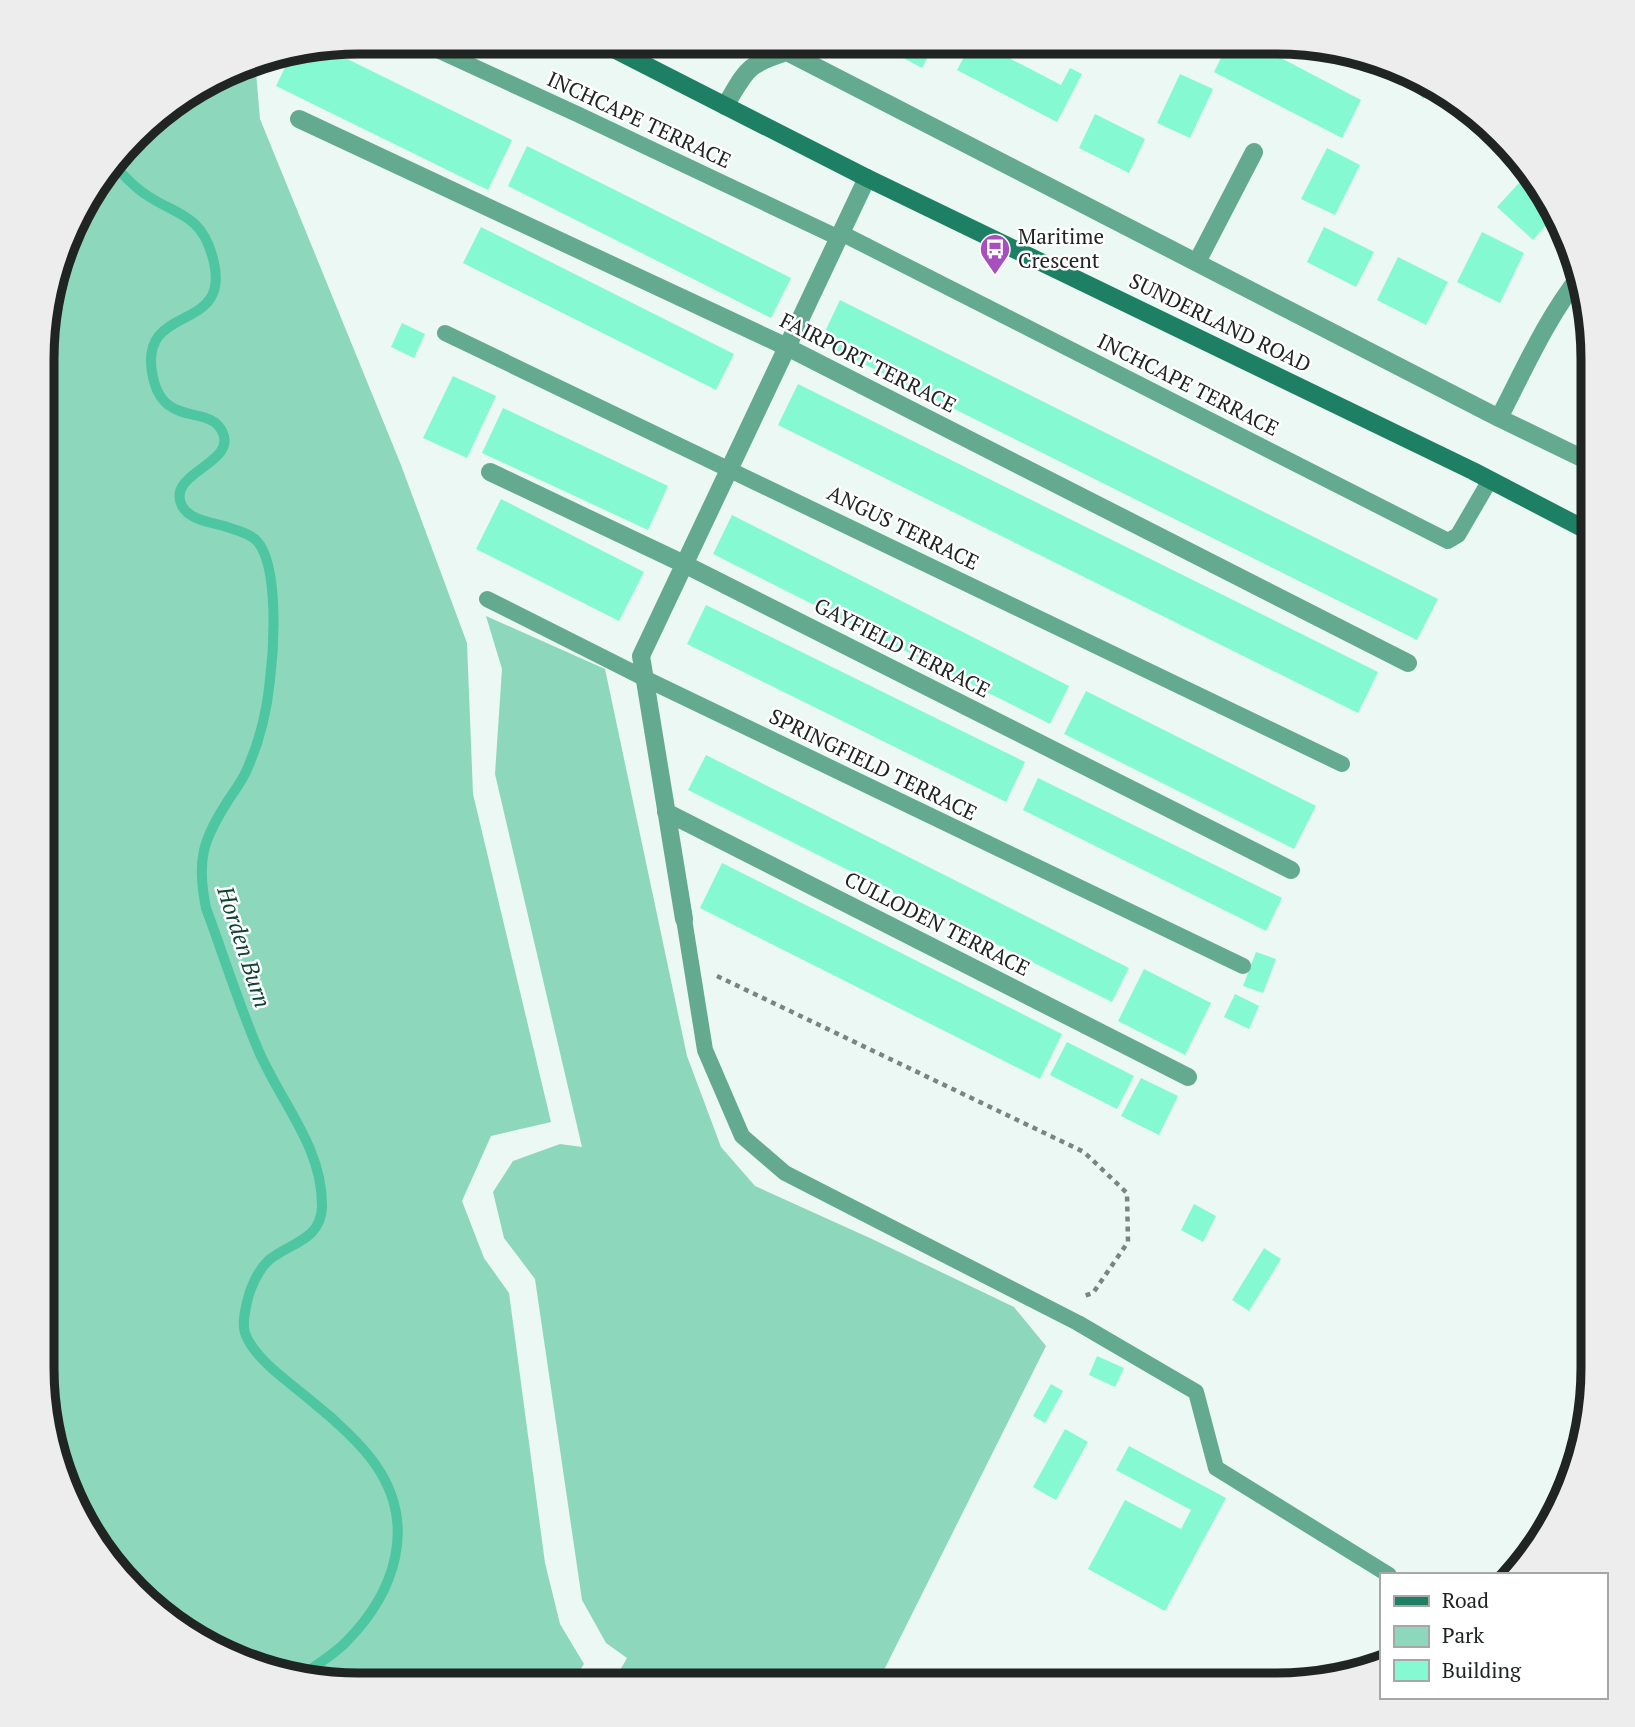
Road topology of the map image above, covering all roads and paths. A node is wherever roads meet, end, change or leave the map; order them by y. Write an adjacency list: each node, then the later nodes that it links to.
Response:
1 (446, 54): 9 (lane, INCHCAPE TERRACE)
2 (623, 54): 5 (main road, SUNDERLAND ROAD)
3 (780, 54): 5 (street)
4 (791, 54): 10 (street)
5 (725, 106): 8 (main road, SUNDERLAND ROAD)
6 (299, 119): 13 (street, FAIRPORT TERRACE)
7 (1254, 152): 10 (street)
8 (867, 178): 9 (street); 18 (main road, SUNDERLAND ROAD)
9 (840, 235): 13 (street); 18 (lane, INCHCAPE TERRACE)
10 (1197, 262): 14 (street)
11 (1572, 287): 14 (street)
12 (445, 333): 16 (lane, ANGUS TERRACE)
13 (787, 347): 16 (street); 22 (street, FAIRPORT TERRACE)
14 (1499, 418): 15 (street)
15 (1581, 458)
16 (730, 468): 20 (street); 24 (lane, ANGUS TERRACE)
17 (490, 472): 20 (street, GAYFIELD TERRACE)
18 (1490, 480): 19 (main road, SUNDERLAND ROAD)
19 (1581, 527)
20 (684, 564): 23 (street); 26 (street, GAYFIELD TERRACE)
21 (487, 599): 23 (lane, SPRINGFIELD TERRACE)
22 (1408, 663)
23 (644, 678): 25 (street); 29 (lane, SPRINGFIELD TERRACE)
24 (1342, 764)
25 (666, 812): 27 (street); 30 (street, CULLODEN TERRACE)
26 (1291, 870)
27 (684, 919): 28 (lane)
28 (691, 964): 31 (lane); 31 (path)
29 (1243, 966)
30 (1188, 1077)
31 (1047, 1308): 32 (lane)
32 (1386, 1573)

